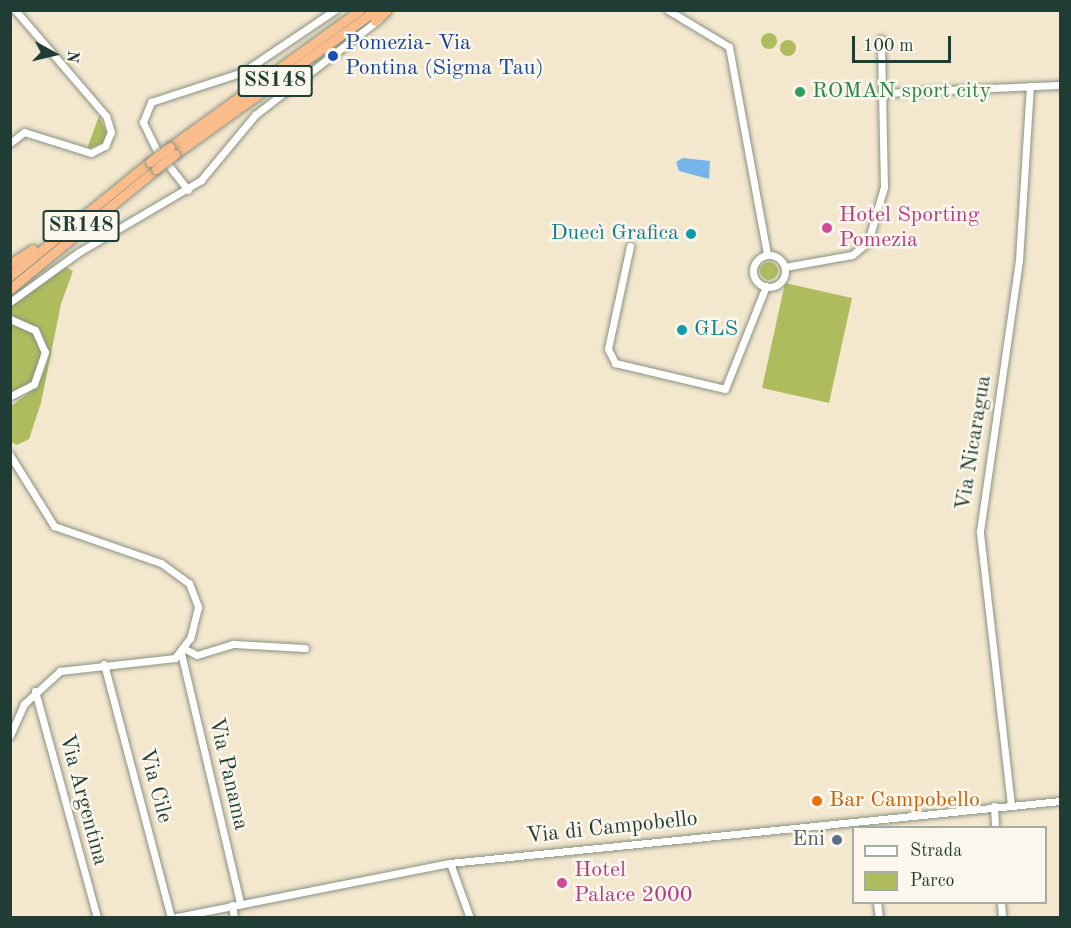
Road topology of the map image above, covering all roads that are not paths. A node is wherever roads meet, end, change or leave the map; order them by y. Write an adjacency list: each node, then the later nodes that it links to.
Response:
1 (15, 10): 12 (street)
2 (335, 10): 13 (street)
3 (360, 10): 14 (highway, SR148)
4 (376, 10): 14 (highway, SS148)
5 (389, 10): 7 (highway)
6 (668, 10): 20 (street)
7 (375, 21): 17 (street)
8 (881, 39): 11 (street)
9 (1060, 85): 10 (street)
10 (1030, 86): 11 (street); 36 (street, Via Nicaragua)
11 (882, 93): 22 (street)
12 (10, 143)
13 (156, 149)
14 (172, 151): 15 (highway, SR148, bridge)
15 (153, 165): 18 (highway, SR148); 25 (highway, SR148)
16 (170, 167): 17 (street)
17 (188, 190): 26 (street)
18 (84, 213): 21 (highway); 23 (highway, SR148)
19 (630, 246): 24 (street)
20 (767, 255): 22 (street); 24 (street)
21 (10, 264)
22 (785, 267): 24 (street)
23 (10, 276)
24 (766, 286)
25 (10, 289)
26 (10, 302)
27 (10, 319): 28 (street)
28 (13, 397)
29 (10, 455): 31 (street)
30 (305, 648): 31 (street)
31 (183, 651): 32 (street); 42 (street, Via Panama)
32 (104, 664): 33 (street); 45 (street, Via Cile)
33 (35, 691): 34 (street); 44 (street, Via Argentina)
34 (10, 735)
35 (1060, 801): 36 (street, Via di Campobello)
36 (1011, 805): 37 (street, Via di Campobello)
37 (994, 806): 38 (street, Via di Campobello); 40 (street)
38 (865, 819): 39 (street); 41 (street, Via di Campobello)
39 (867, 826)
40 (995, 826)
41 (450, 863): 42 (street, Via di Campobello); 47 (street)
42 (240, 902): 43 (street, Via di Campobello)
43 (232, 905): 45 (street, Via di Campobello); 46 (street)
44 (97, 918)
45 (171, 918)
46 (234, 918)
47 (470, 918)

